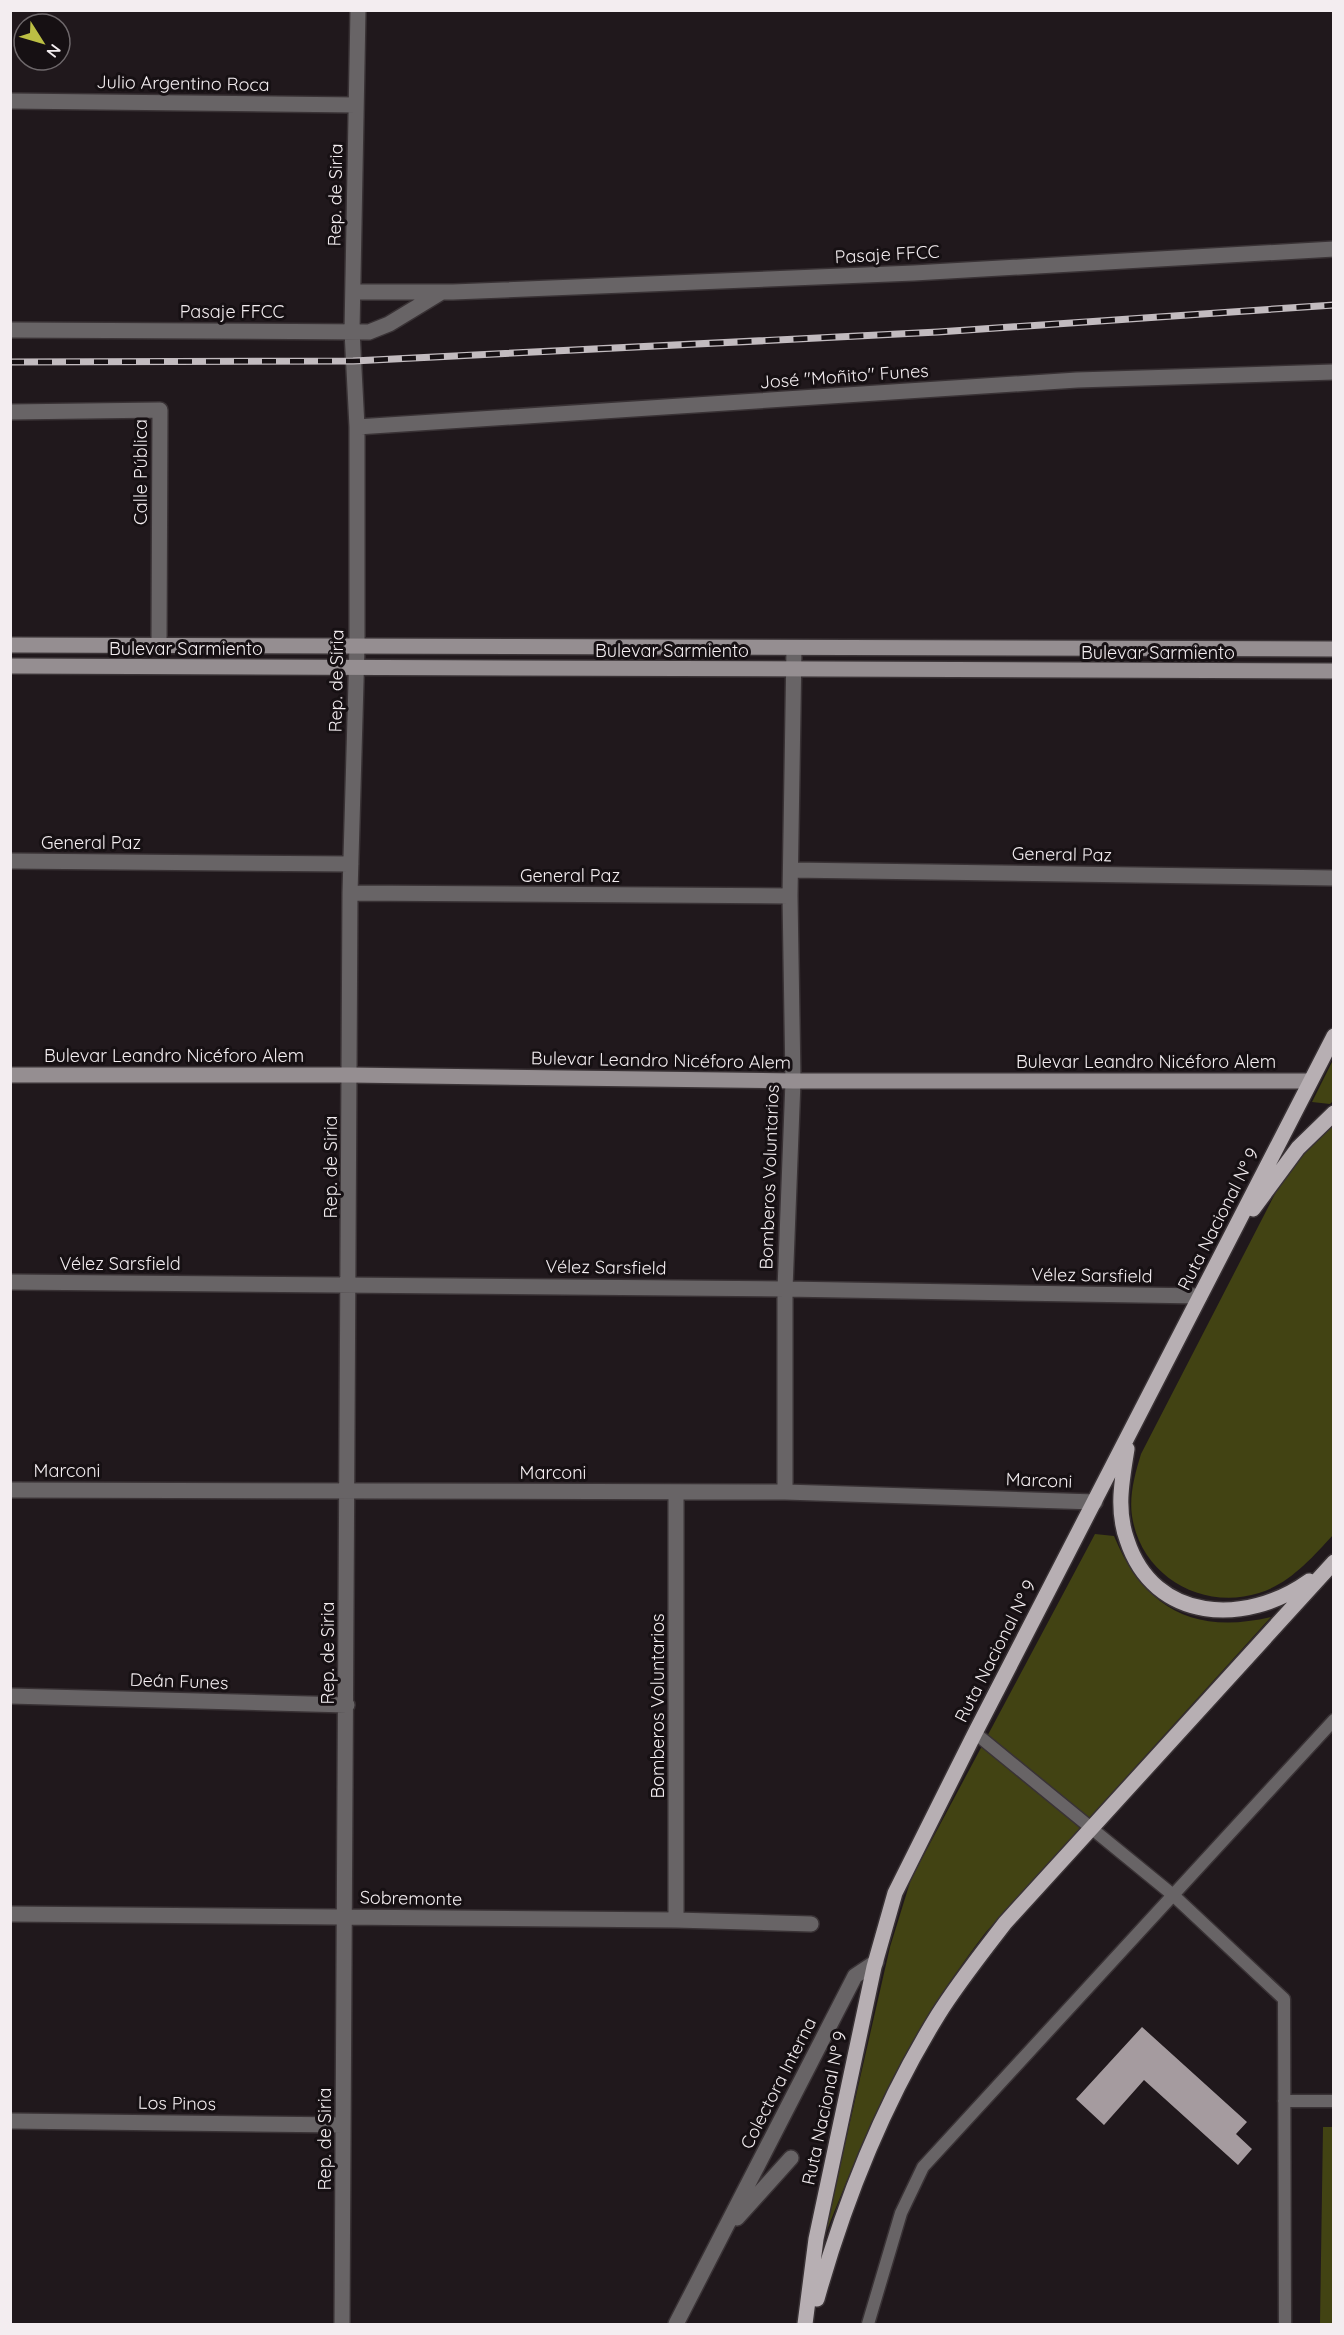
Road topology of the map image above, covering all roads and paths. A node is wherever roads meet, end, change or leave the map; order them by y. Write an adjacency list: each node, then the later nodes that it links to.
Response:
1 (358, 10): 3 (street, Rep. de Siria)
2 (10, 101): 3 (street, Julio Argentino Roca)
3 (356, 105): 5 (street, Rep. de Siria)
4 (1334, 249): 6 (street, Pasaje FFCC)
5 (353, 292): 6 (street, Pasaje FFCC); 8 (street, Rep. de Siria)
6 (443, 292): 8 (street, Pasaje FFCC)
7 (10, 330): 8 (street, Pasaje FFCC)
8 (352, 331): 11 (street, Rep. de Siria)
9 (1334, 372): 11 (street, José "Moñito" Funes)
10 (10, 412): 13 (street, Calle Pública)
11 (357, 427): 14 (street, Rep. de Siria)
12 (10, 645): 13 (main road, Bulevar Sarmiento)
13 (159, 646): 14 (main road, Bulevar Sarmiento)
14 (357, 647): 15 (main road, Bulevar Sarmiento); 19 (street, Rep. de Siria)
15 (794, 648): 17 (main road, Bulevar Sarmiento); 20 (street, Bomberos Voluntarios)
16 (1334, 649): 17 (main road, Bulevar Sarmiento)
17 (1119, 650): 22 (main road)
18 (10, 666): 19 (main road, Bulevar Sarmiento)
19 (356, 669): 20 (main road, Bulevar Sarmiento); 24 (street, Rep. de Siria)
20 (794, 670): 22 (main road, Bulevar Sarmiento); 25 (street, Bomberos Voluntarios)
21 (1334, 671): 22 (main road, Bulevar Sarmiento)
22 (1119, 672)
23 (10, 861): 24 (street, General Paz)
24 (351, 864): 27 (street, Rep. de Siria)
25 (791, 870): 26 (street, General Paz); 28 (street, Bomberos Voluntarios)
26 (1334, 878)
27 (350, 892): 28 (street, General Paz); 31 (street, Rep. de Siria)
28 (790, 896): 32 (street, Bomberos Voluntarios)
29 (1334, 1036): 33 (main road, Ruta Nacional Nº 9)
30 (10, 1075): 31 (main road, Bulevar Leandro Nicéforo Alem)
31 (350, 1075): 32 (main road, Bulevar Leandro Nicéforo Alem); 37 (street, Rep. de Siria)
32 (793, 1081): 33 (main road, Bulevar Leandro Nicéforo Alem); 38 (street, Bomberos Voluntarios)
33 (1310, 1081): 35 (main road, Ruta Nacional Nº 9)
34 (1334, 1113): 35 (main road)
35 (1220, 1257): 39 (main road, Ruta Nacional Nº 9)
36 (10, 1282): 37 (street, Vélez Sarsfield)
37 (349, 1283): 38 (street, Vélez Sarsfield); 42 (street, Rep. de Siria)
38 (785, 1288): 39 (street, Vélez Sarsfield); 44 (street, Bomberos Voluntarios)
39 (1200, 1296): 40 (main road, Ruta Nacional Nº 9)
40 (1131, 1432): 45 (main road, Ruta Nacional Nº 9); 46 (main road)
41 (10, 1490): 42 (street, Marconi)
42 (347, 1491): 43 (street, Marconi); 48 (street, Rep. de Siria)
43 (676, 1492): 44 (street, Marconi); 55 (street, Bomberos Voluntarios)
44 (785, 1492): 45 (street, Marconi)
45 (1095, 1502): 50 (main road, Ruta Nacional Nº 9)
46 (1334, 1562): 51 (main road, Ruta Nacional Nº 9)
47 (10, 1696): 48 (street, Deán Funes)
48 (347, 1705): 54 (street, Rep. de Siria)
49 (1334, 1720): 52 (lane)
50 (975, 1733): 51 (lane); 57 (main road, Ruta Nacional Nº 9)
51 (1093, 1829): 52 (lane); 66 (main road, Ruta Nacional Nº 9)
52 (1173, 1895): 58 (lane); 67 (lane)
53 (10, 1914): 54 (street, Sobremonte)
54 (345, 1917): 55 (street, Sobremonte); 61 (street, Rep. de Siria)
55 (676, 1920): 56 (street, Sobremonte)
56 (811, 1924)
57 (876, 1962): 63 (street, Colectora Interna); 66 (main road, Ruta Nacional Nº 9)
58 (1284, 2101): 59 (lane); 68 (lane)
59 (1334, 2101)
60 (10, 2121): 61 (street, Los Pinos)
61 (343, 2125): 64 (street, Rep. de Siria)
62 (791, 2158): 63 (street, Colectora Interna)
63 (724, 2231): 65 (street, Colectora Interna)
64 (342, 2325)
65 (676, 2325)
66 (807, 2325)
67 (868, 2325)
68 (1285, 2325)

